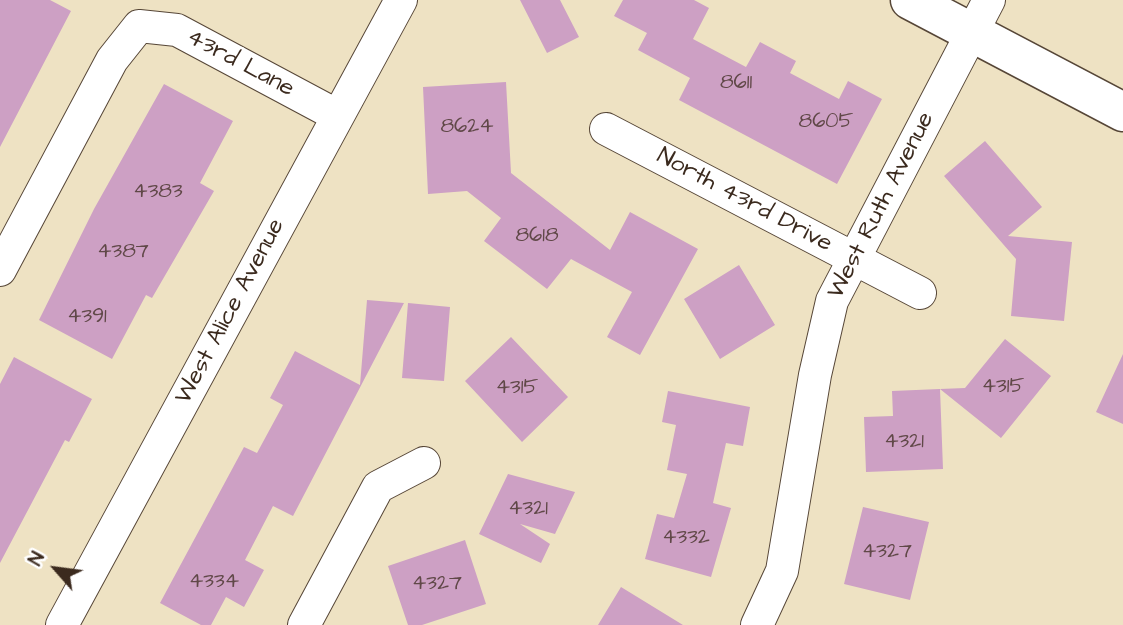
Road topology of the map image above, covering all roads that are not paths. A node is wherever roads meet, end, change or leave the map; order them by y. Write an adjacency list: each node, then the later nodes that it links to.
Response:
1 (401, 0): 6 (street, West Alice Avenue)
2 (909, 0): 4 (main road)
3 (989, 0): 4 (street, West Ruth Avenue)
4 (972, 33): 5 (main road); 8 (street, West Ruth Avenue)
5 (1123, 112)
6 (338, 116): 9 (street, 43rd Lane); 12 (street, West Alice Avenue)
7 (606, 129): 8 (street, North 43rd Drive)
8 (853, 258): 10 (street, North 43rd Drive); 14 (street, West Ruth Avenue)
9 (0, 271)
10 (920, 293)
11 (424, 463): 13 (street)
12 (62, 625)
13 (304, 625)
14 (757, 625)

